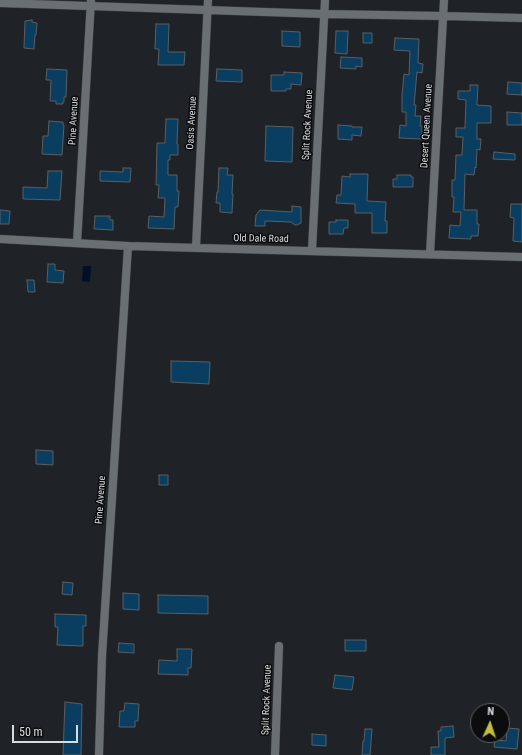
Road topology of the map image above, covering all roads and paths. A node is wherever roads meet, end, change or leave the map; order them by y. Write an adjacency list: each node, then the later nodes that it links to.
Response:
1 (208, 0): 6 (street, Oasis Avenue)
2 (325, 0): 7 (street, Split Rock Avenue)
3 (444, 0): 8 (street, Desert Queen Avenue)
4 (0, 3): 5 (street)
5 (91, 3): 6 (street); 11 (street, Pine Avenue)
6 (208, 9): 7 (street); 13 (street, Oasis Avenue)
7 (324, 14): 8 (street); 14 (street, Split Rock Avenue)
8 (443, 16): 9 (street); 15 (street, Desert Queen Avenue)
9 (522, 18)
10 (0, 239): 11 (street, Old Dale Road)
11 (77, 243): 12 (street, Old Dale Road)
12 (128, 246): 13 (street, Old Dale Road); 18 (street, Pine Avenue)
13 (196, 247): 14 (street, Old Dale Road)
14 (312, 250): 15 (street, Old Dale Road)
15 (430, 254): 16 (street, Old Dale Road)
16 (522, 257)
17 (279, 646): 19 (street, Split Rock Avenue)
18 (99, 755)
19 (275, 755)

